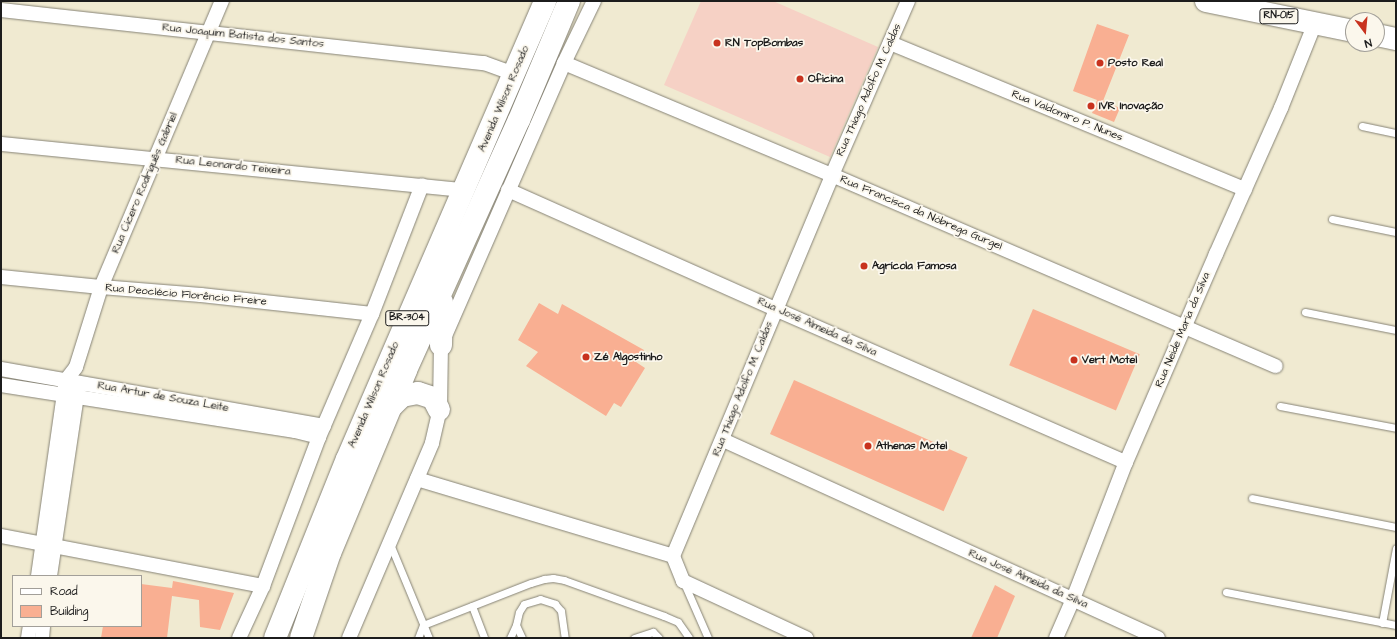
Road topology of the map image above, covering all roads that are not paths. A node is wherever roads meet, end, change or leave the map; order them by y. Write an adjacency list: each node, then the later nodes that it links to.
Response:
1 (222, 1): 10 (street, Rua Cícero Rodriguês Gabriel)
2 (546, 1): 15 (main road, Avenida Wilson Rosado / BR-304)
3 (569, 1): 29 (main road, Avenida Wilson Rosado / BR-304)
4 (594, 1): 14 (street)
5 (908, 1): 13 (street, Rua Thiago Adolfo M. Caldas)
6 (1206, 1): 8 (main road, RN-015)
7 (1, 10): 10 (street, Rua Joaquim Batista dos Santos)
8 (1315, 23): 9 (main road, RN-015); 24 (street, Rua Neide Maria da Silva)
9 (1345, 29)
10 (208, 33): 15 (street, Rua Joaquim Batista dos Santos); 19 (street, Rua Cícero Rodriguês Gabriel)
11 (1385, 37): 12 (main road)
12 (1396, 39)
13 (890, 43): 20 (street, Rua Thiago Adolfo M. Caldas); 24 (street, Rua Valdomiro P. Nunes)
14 (564, 63): 20 (street, Rua Francisca da Nóbrega Gurgel); 23 (street)
15 (515, 74): 22 (main road, Avenida Wilson Rosado / BR-304)
16 (1362, 126): 17 (lane)
17 (1396, 133)
18 (1, 144): 19 (street, Rua Leonardo Teixeira)
19 (155, 159): 21 (street, Rua Leonardo Teixeira); 28 (street, Rua Cícero Rodriguês Gabriel)
20 (832, 175): 30 (street, Rua Thiago Adolfo M. Caldas); 33 (street, Rua Francisca da Nóbrega Gurgel)
21 (422, 185): 22 (street, Rua Leonardo Teixeira); 32 (street)
22 (464, 190): 72 (main road, Avenida Wilson Rosado / BR-304)
23 (508, 190): 30 (street, Rua José Almeida da Silva); 35 (street)
24 (1245, 190): 33 (street, Rua Neide Maria da Silva)
25 (1332, 219): 26 (lane)
26 (1396, 232)
27 (1, 277): 28 (street, Rua Deoclécio Florêncio Freire)
28 (101, 287): 32 (street, Rua Deoclécio Florêncio Freire); 38 (street, Rua Cícero Rodriguês Gabriel)
29 (443, 288): 35 (main road); 42 (main road, Avenida Wilson Rosado / BR-304)
30 (775, 309): 46 (street, Rua Thiago Adolfo M. Caldas); 47 (street, Rua José Almeida da Silva)
31 (1306, 312): 34 (lane)
32 (372, 314): 45 (street)
33 (1184, 326): 36 (street, Rua Francisca da Nóbrega Gurgel); 47 (street, Rua Neide Maria da Silva)
34 (1396, 330)
35 (441, 345): 43 (street)
36 (1276, 366)
37 (1, 369): 38 (street, Rua Artur de Souza Leite)
38 (72, 381): 40 (street); 45 (street, Rua Artur de Souza Leite)
39 (1, 386): 40 (street, Rua Artur de Souza Leite)
40 (70, 397): 45 (street, Rua Artur de Souza Leite); 52 (street)
41 (1280, 406): 44 (lane)
42 (391, 407): 43 (main road); 73 (main road, Avenida Wilson Rosado / BR-304)
43 (439, 410): 48 (street)
44 (1396, 428)
45 (322, 432): 59 (street)
46 (723, 440): 55 (street, Rua Thiago Adolfo M. Caldas); 61 (street, Rua José Almeida da Silva)
47 (1126, 462): 61 (street, Rua Neide Maria da Silva)
48 (417, 479): 53 (street); 55 (street)
49 (1252, 498): 50 (lane)
50 (1396, 527)
51 (1, 536): 52 (street)
52 (49, 544): 56 (street); 57 (street); 59 (street)
53 (390, 544): 64 (lane); 74 (street)
54 (1396, 548): 63 (lane)
55 (673, 556): 58 (street)
56 (38, 575)
57 (50, 575)
58 (683, 581): 84 (lane); 85 (street)
59 (263, 586): 71 (street)
60 (1226, 592): 63 (lane)
61 (1073, 599): 86 (street, Rua Neide Maria da Silva); 87 (street, Rua José Almeida da Silva)
62 (472, 606): 64 (lane); 77 (lane); 83 (lane)
63 (1382, 623): 66 (lane)
64 (423, 625): 75 (lane); 76 (lane)
65 (516, 625): 78 (lane); 79 (lane); 80 (lane)
66 (1396, 626)
67 (30, 627): 69 (street)
68 (43, 627): 70 (street)
69 (28, 638)
70 (42, 638)
71 (239, 638)
72 (275, 638)
73 (301, 638)
74 (349, 638)
75 (418, 638)
76 (429, 638)
77 (484, 638)
78 (510, 638)
79 (522, 638)
80 (565, 638)
81 (634, 638): 82 (lane)
82 (659, 638)
83 (689, 638)
84 (708, 638)
85 (806, 638)
86 (1056, 638)
87 (1158, 638)

